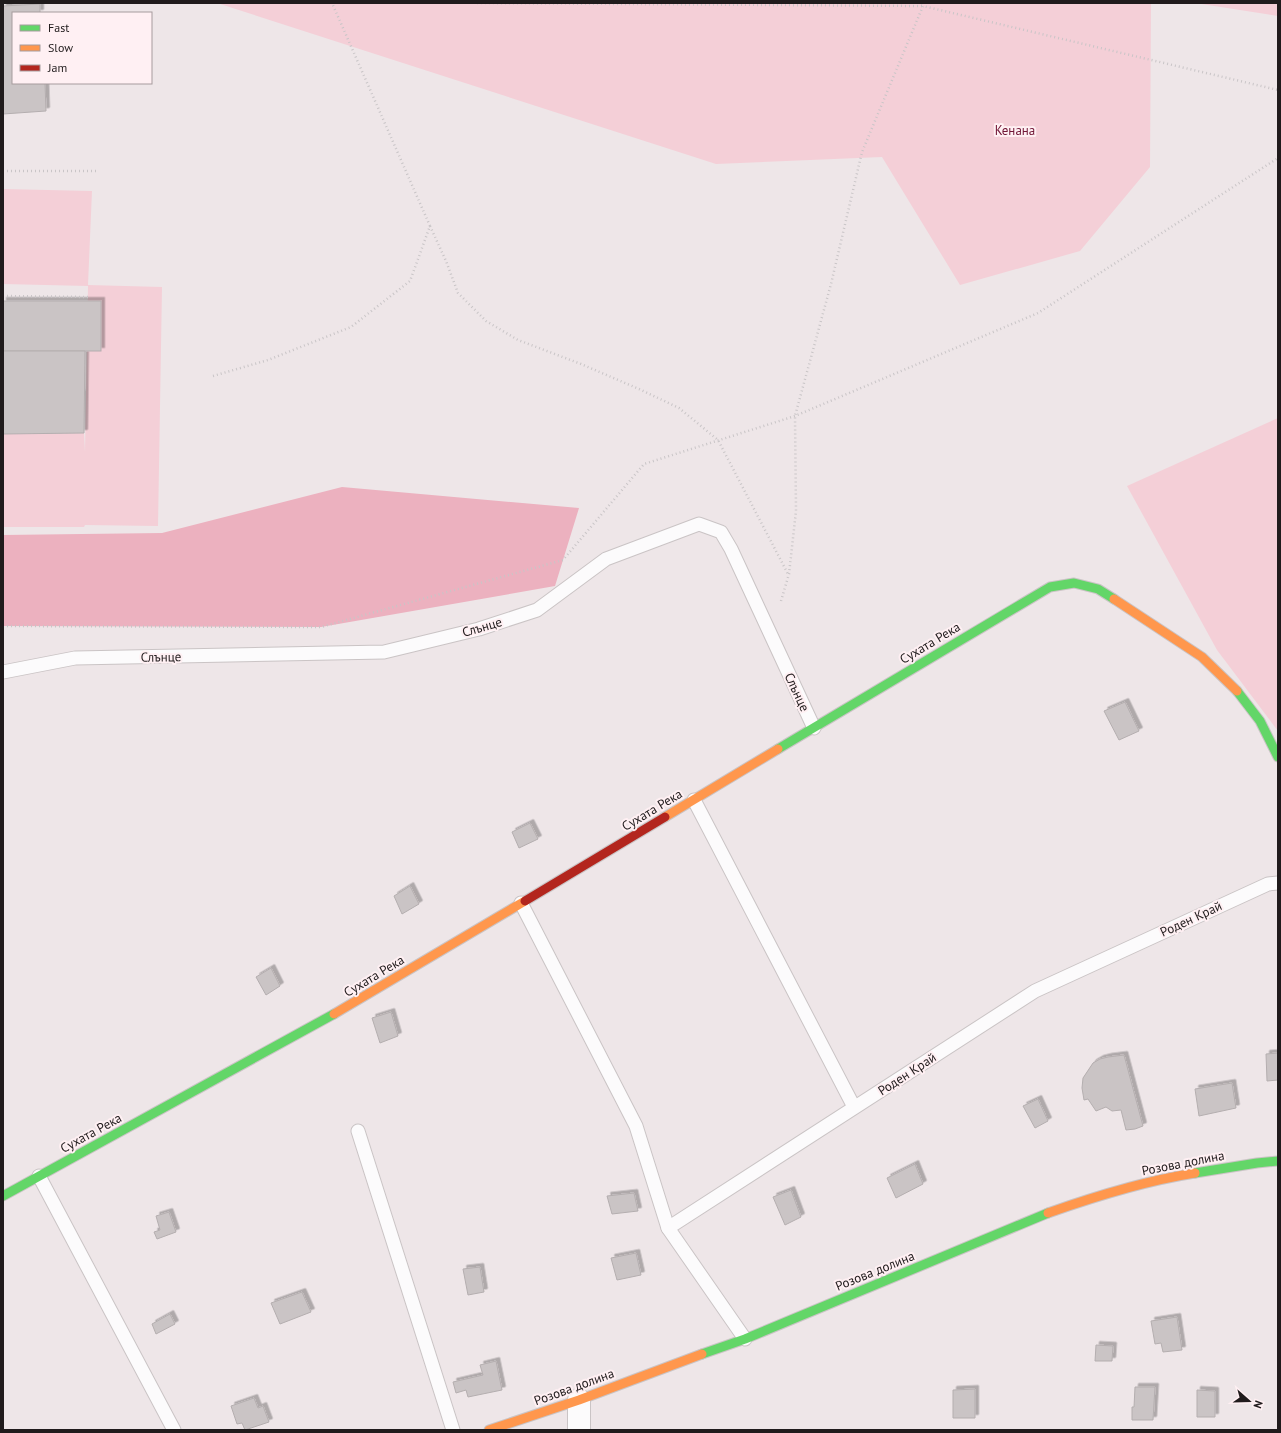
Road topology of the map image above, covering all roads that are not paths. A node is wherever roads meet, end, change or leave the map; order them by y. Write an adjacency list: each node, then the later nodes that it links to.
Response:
1 (3, 672): 2 (lane, Слънце)
2 (814, 728): 3 (street, Сухата Река); 4 (street, Сухата Река)
3 (1278, 757)
4 (694, 800): 6 (street, Сухата Река); 7 (lane)
5 (1278, 883): 7 (lane, Роден Край)
6 (521, 903): 10 (street, Сухата Река); 12 (lane)
7 (854, 1107): 12 (lane, Роден Край)
8 (358, 1131): 16 (lane)
9 (1278, 1161): 13 (street, Розова долина)
10 (38, 1176): 11 (street, Сухата Река); 15 (lane)
11 (3, 1196)
12 (668, 1228): 13 (lane)
13 (745, 1338): 14 (street, Розова долина)
14 (579, 1400): 17 (street, Розова долина); 18 (street)
15 (174, 1430)
16 (453, 1430)
17 (489, 1430)
18 (579, 1430)

